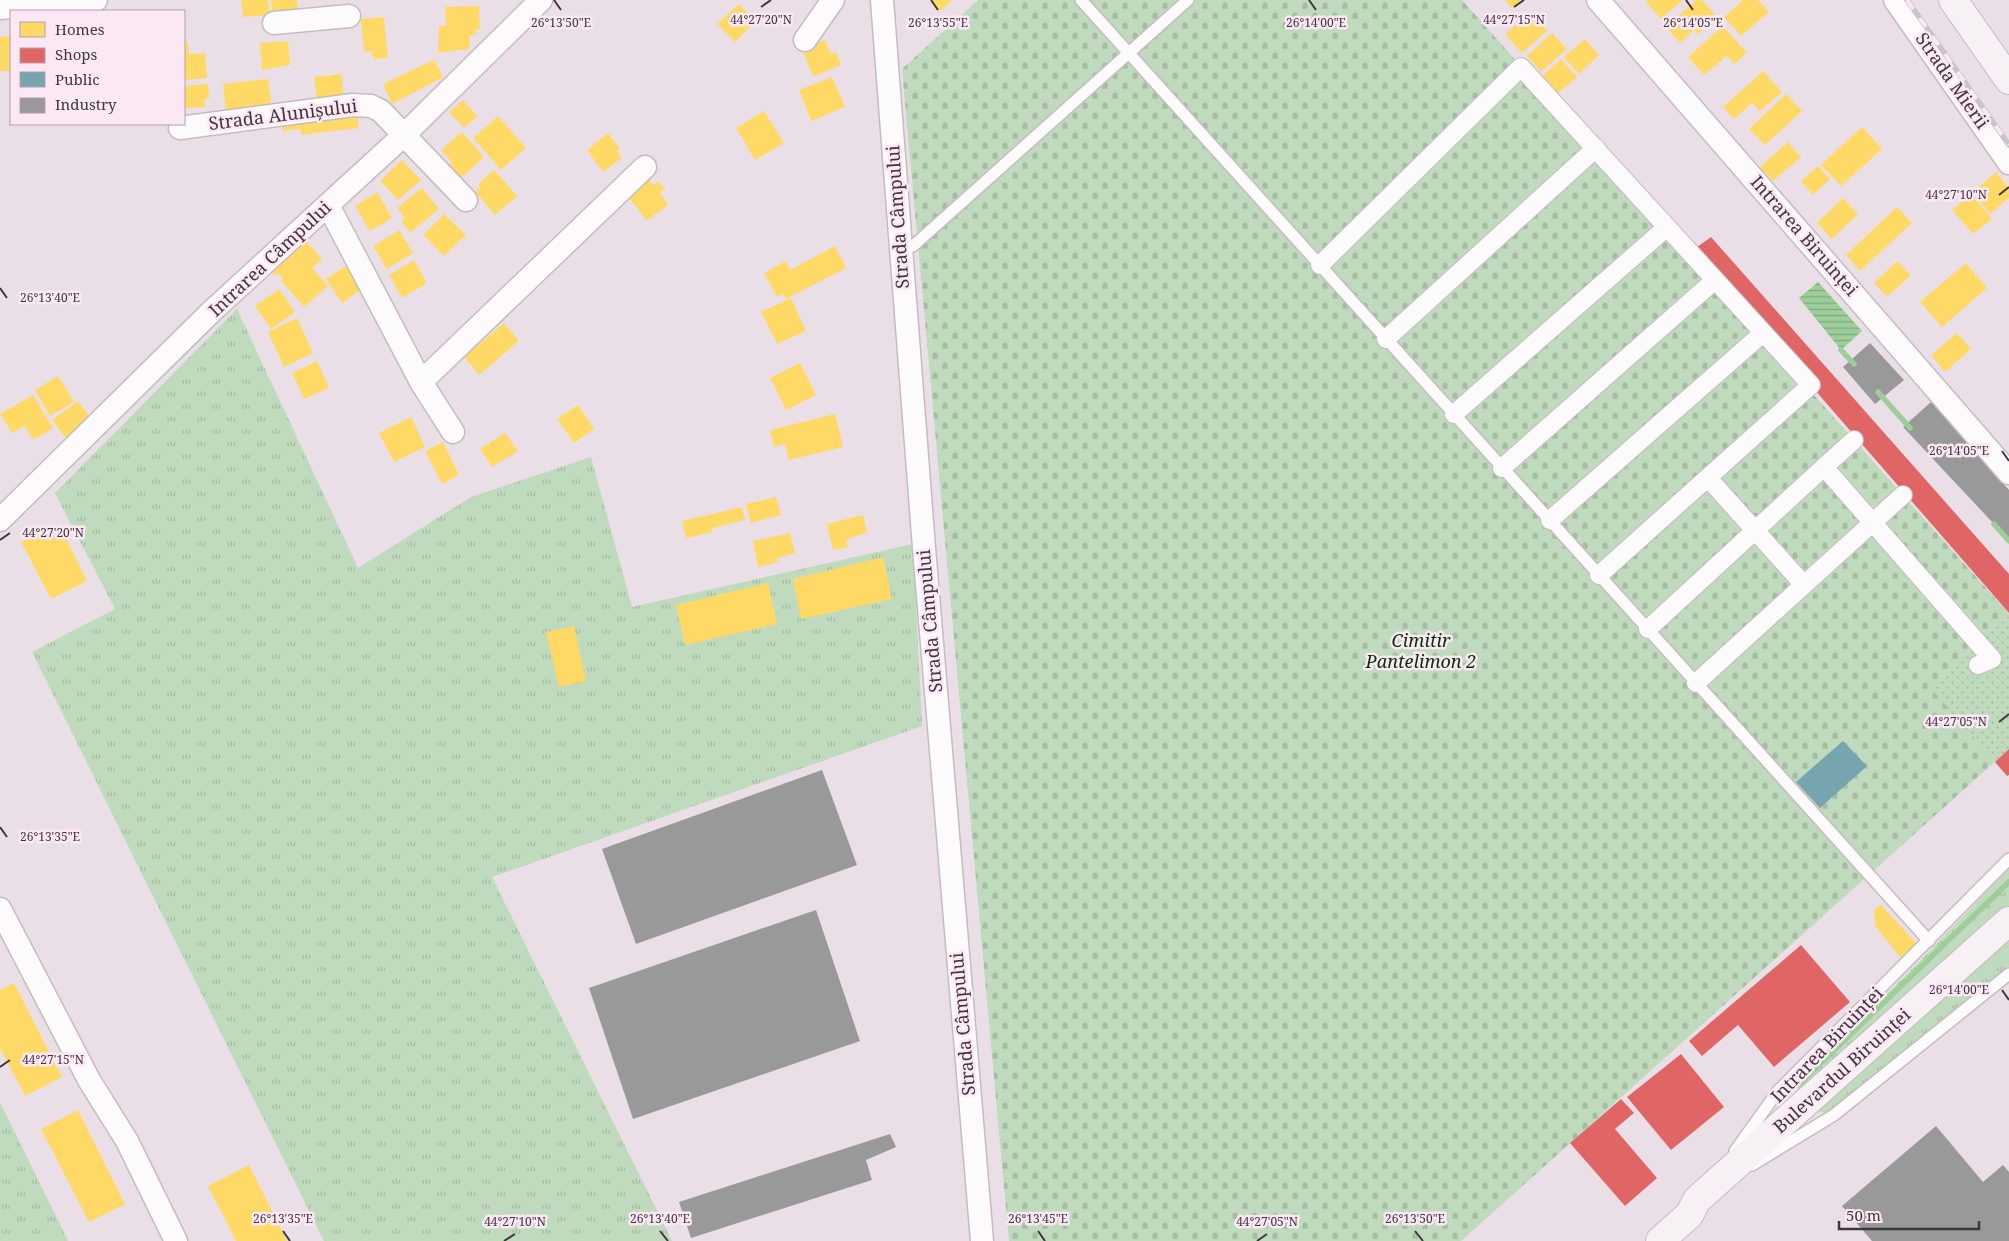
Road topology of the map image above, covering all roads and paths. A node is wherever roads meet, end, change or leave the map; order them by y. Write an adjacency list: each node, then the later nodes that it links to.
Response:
1 (96, 0): 10 (street)
2 (541, 0): 18 (street, Intrarea Câmpului)
3 (833, 0): 14 (street)
4 (882, 0): 55 (street, Strada Câmpului)
5 (1082, 0): 15 (lane)
6 (1188, 0): 15 (lane)
7 (1598, 0): 36 (street, Intrarea Biruinței)
8 (1895, 0): 20 (street, Strada Mierii)
9 (1953, 0): 16 (main road)
10 (0, 8)
11 (323, 9): 12 (street); 13 (street)
12 (349, 16)
13 (274, 23)
14 (806, 40)
15 (1130, 54): 25 (lane); 26 (lane)
16 (2009, 80)
17 (180, 128): 18 (street, Strada Alunișului)
18 (404, 134): 22 (street, Strada Alunișului); 23 (street, Intrarea Câmpului)
19 (1596, 148): 24 (street); 26 (street); 29 (street)
20 (2009, 163)
21 (645, 168): 30 (street)
22 (466, 200)
23 (328, 205): 30 (street); 39 (street, Intrarea Câmpului)
24 (1667, 227): 27 (street); 31 (street)
25 (913, 246)
26 (1320, 265): 29 (lane)
27 (1715, 280): 28 (street); 35 (street)
28 (1763, 333): 37 (street); 40 (street)
29 (1386, 339): 31 (lane)
30 (420, 382): 32 (street)
31 (1454, 414): 35 (lane)
32 (454, 432)
33 (1854, 440): 34 (street)
34 (1824, 467): 41 (street); 42 (street)
35 (1502, 468): 40 (lane)
36 (2009, 473)
37 (1708, 478): 42 (street); 43 (street)
38 (1902, 495): 41 (street)
39 (0, 520)
40 (1550, 520): 43 (lane)
41 (1872, 522): 44 (street); 46 (street)
42 (1755, 530): 44 (street); 45 (street)
43 (1599, 576): 45 (lane)
44 (1804, 585): 47 (street)
45 (1648, 629): 47 (lane)
46 (1978, 665)
47 (1696, 683): 51 (lane)
48 (2009, 860): 51 (lane, Intrarea Biruinței)
49 (0, 909): 54 (street)
50 (2009, 921): 53 (main road, Bulevardul Biruinței)
51 (1929, 941): 53 (lane, Intrarea Biruinței)
52 (2009, 974): 53 (lane)
53 (1702, 1195): 56 (main road, Bulevardul Biruinței); 57 (main road, Bulevardul Biruinței)
54 (176, 1241)
55 (982, 1241)
56 (1641, 1241)
57 (1660, 1241)

